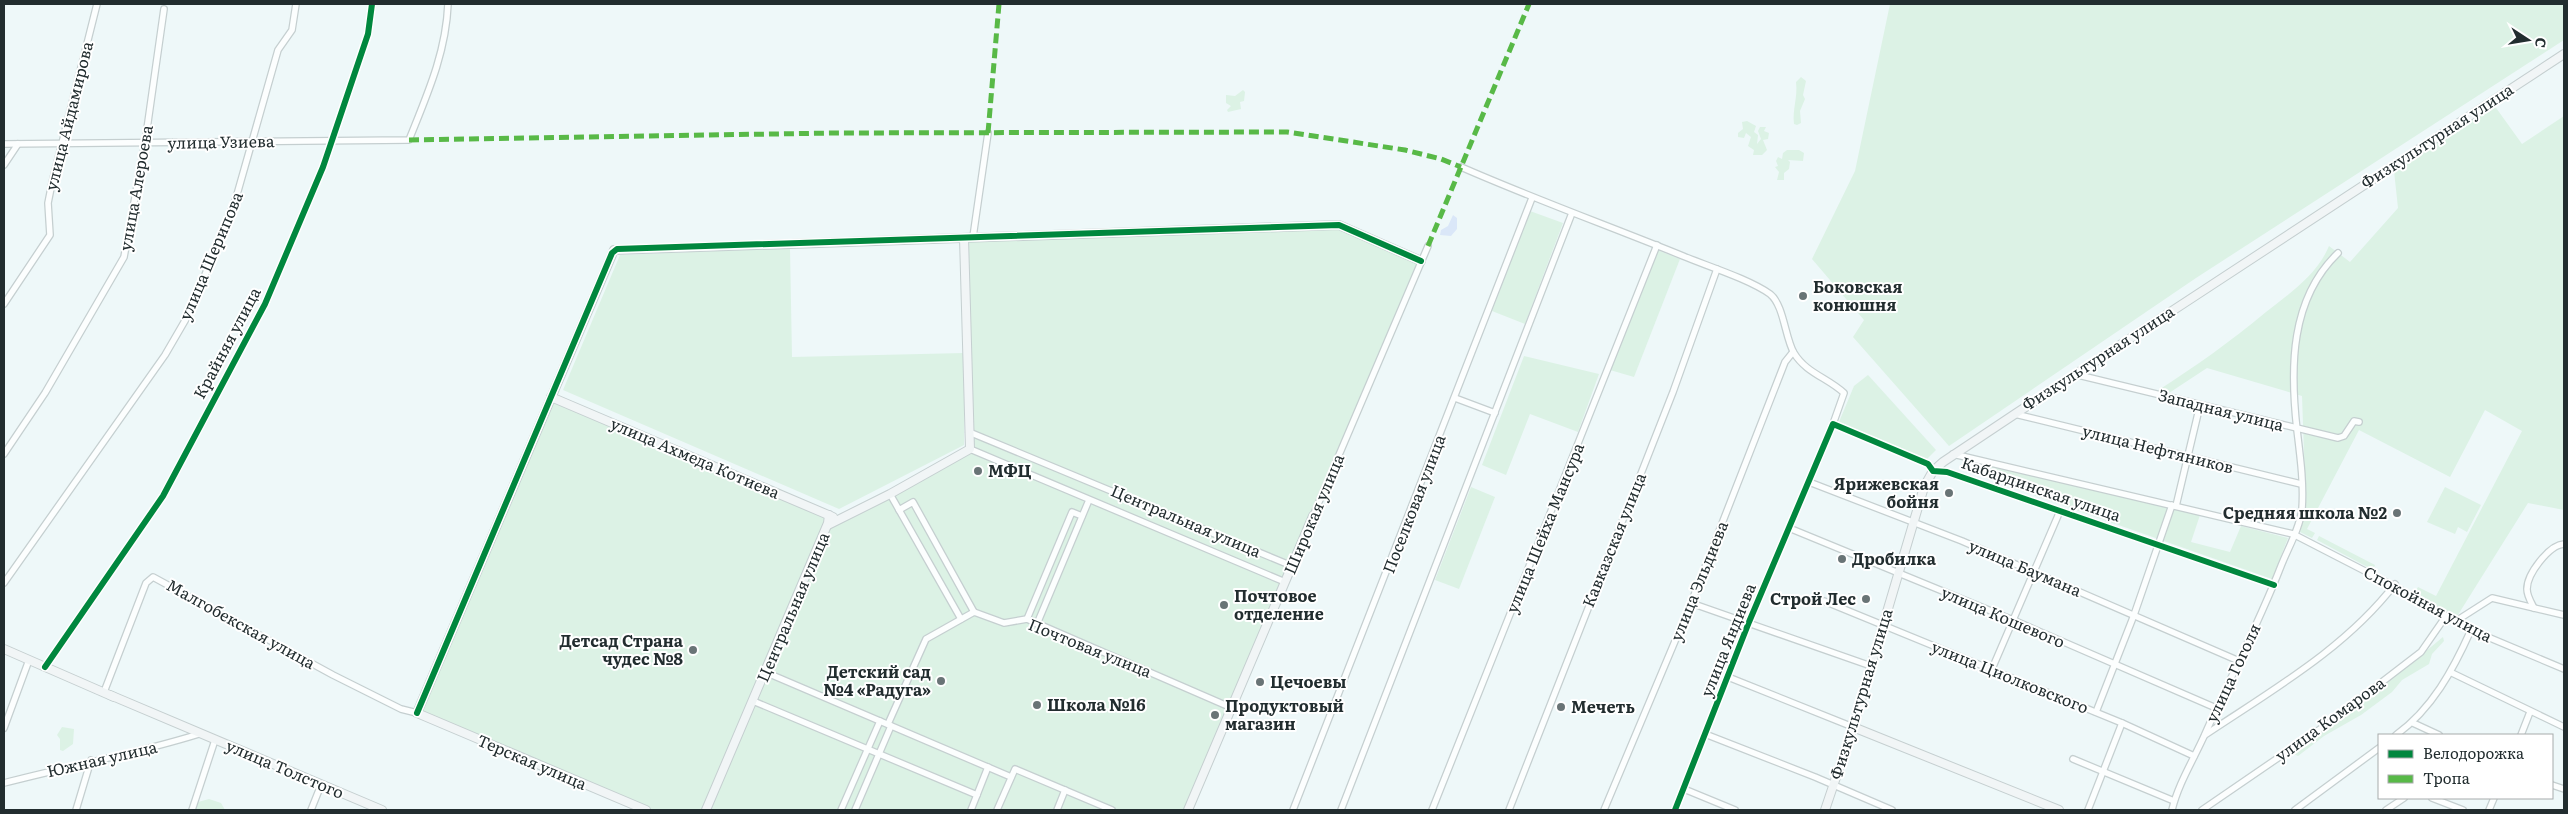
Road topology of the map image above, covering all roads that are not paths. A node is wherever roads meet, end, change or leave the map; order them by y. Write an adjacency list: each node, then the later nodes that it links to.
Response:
1 (97, 4): 13 (street, улица Айдамирова)
2 (296, 4): 9 (street, улица Шерипова)
3 (372, 4): 8 (street, Крайняя улица)
4 (448, 4): 8 (street, улица Узиева)
5 (164, 9): 10 (street, улица Алероева)
6 (2564, 54): 27 (street, Физкультурная улица)
7 (988, 133): 18 (street)
8 (331, 141): 9 (street, улица Узиева); 86 (street, Крайняя улица)
9 (253, 142): 10 (street, улица Узиева); 63 (street, улица Шерипова)
10 (145, 143): 13 (street, улица Узиева); 38 (street, улица Алероева)
11 (4, 144): 12 (street, улица Узиева)
12 (18, 144): 13 (street, улица Узиева); 14 (street)
13 (63, 144): 25 (street, улица Айдамирова)
14 (4, 165)
15 (1461, 167): 16 (street)
16 (1532, 198): 17 (street); 29 (street, Поселковая улица)
17 (1572, 213): 20 (street); 31 (street)
18 (973, 237): 19 (street); 23 (street)
19 (964, 238): 28 (street); 36 (street)
20 (1657, 245): 24 (street); 146 (street, улица Шейха Мансура)
21 (1428, 246): 23 (street, Широкая улица)
22 (2338, 253): 35 (street, улица Гоголя)
23 (1421, 261): 51 (street, Широкая улица)
24 (1717, 270): 26 (street); 147 (street, Кавказская улица)
25 (4, 304)
26 (1793, 352): 34 (street); 67 (street, улица Эльдиева)
27 (2074, 374): 30 (street, Западная улица); 32 (street, Физкультурная улица)
28 (551, 397): 49 (street, улица Ахмеда Котиева); 98 (street)
29 (1455, 398): 31 (street); 144 (street, Поселковая улица)
30 (2200, 405): 35 (street, Западная улица); 40 (street)
31 (1494, 413): 145 (street)
32 (2014, 414): 39 (street, Физкультурная улица); 40 (street, улица Нефтяников)
33 (2359, 422): 35 (street, Западная улица)
34 (1833, 424): 41 (street, Кабардинская улица); 42 (street)
35 (2297, 428): 43 (street, улица Гоголя)
36 (969, 432): 37 (street); 59 (street, Центральная улица)
37 (970, 449): 44 (street, Центральная улица); 45 (street, Центральная улица)
38 (4, 454)
39 (1953, 454): 41 (street, Физкультурная улица); 46 (street, Спокойная улица)
40 (2187, 457): 43 (street, улица Нефтяников); 46 (street)
41 (1933, 471): 48 (street, Кабардинская улица); 53 (street, Физкультурная улица)
42 (1809, 482): 53 (street, улица Баумана); 55 (street, улица Яндиева)
43 (2301, 484): 56 (street, улица Гоголя)
44 (890, 494): 47 (street); 52 (street, Центральная улица)
45 (1089, 500): 50 (street); 62 (street, Центральная улица)
46 (2174, 506): 56 (street, Спокойная улица); 57 (street)
47 (899, 510): 69 (street); 73 (street)
48 (2060, 511): 57 (street, Кабардинская улица); 60 (street)
49 (829, 515): 52 (street, улица Ахмеда Котиева); 54 (street)
50 (1082, 516): 74 (street); 78 (street)
51 (1313, 516): 59 (street, Широкая улица)
52 (839, 520): 54 (street, Центральная улица)
53 (1912, 522): 60 (street, улица Баумана); 61 (street, Физкультурная улица)
54 (828, 525): 89 (street, Центральная улица)
55 (1790, 528): 61 (street, улица Кошевого); 77 (street, улица Яндиева)
56 (2294, 534): 64 (street, Спокойная улица); 65 (street, улица Гоголя)
57 (2159, 544): 65 (street, Кабардинская улица); 70 (street)
58 (2564, 544): 68 (street)
59 (1292, 566): 62 (street, Широкая улица)
60 (2033, 572): 70 (street, улица Баумана); 75 (street)
61 (1897, 573): 75 (street, улица Кошевого); 79 (street, Физкультурная улица)
62 (1285, 582): 94 (street, Широкая улица)
63 (4, 583)
64 (2395, 584): 72 (street, Спокойная улица); 111 (street)
65 (2274, 585): 83 (street, улица Гоголя)
66 (1824, 601): 79 (street, улица Циолковского)
67 (1691, 603): 77 (street); 148 (street, улица Эльдиева)
68 (2534, 608): 71 (street); 76 (street)
69 (974, 612): 73 (street); 74 (street, Почтовая улица)
70 (2134, 614): 83 (street, улица Баумана); 84 (street)
71 (2564, 615)
72 (2446, 616): 76 (street, Спокойная улица); 156 (street, улица Комарова)
73 (961, 619): 102 (street)
74 (1027, 619): 78 (street, Почтовая улица)
75 (2013, 620): 84 (street, улица Кошевого); 87 (street)
76 (2456, 621): 80 (street, Спокойная улица)
77 (1749, 622): 85 (street); 91 (street, улица Яндиева)
78 (1037, 624): 94 (street, Почтовая улица)
79 (1882, 624): 85 (street, Физкультурная улица); 87 (street, улица Циолковского)
80 (2471, 630): 88 (street, Спокойная улица); 90 (street)
81 (4, 649): 82 (street)
82 (29, 660): 86 (street); 105 (street)
83 (2239, 661): 95 (street, улица Гоголя)
84 (2114, 664): 95 (street, улица Кошевого); 96 (street)
85 (1871, 666): 103 (street, Физкультурная улица)
86 (45, 667): 92 (street)
87 (1992, 669): 96 (street, улица Циолковского)
88 (2564, 669)
89 (765, 672): 93 (street, Центральная улица); 99 (street)
90 (2452, 673): 97 (street); 101 (street)
91 (1728, 677): 103 (street); 107 (street, улица Яндиева)
92 (107, 694): 98 (street, Малгобекская улица); 106 (street); 112 (street)
93 (753, 701): 113 (street); 136 (street, Центральная улица)
94 (1232, 708): 143 (street, Широкая улица)
95 (2216, 708): 111 (street, улица Гоголя)
96 (2096, 712): 100 (street, улица Циолковского)
97 (2530, 712): 104 (street); 110 (street)
98 (417, 713): 135 (street, Терская улица)
99 (880, 721): 102 (street); 113 (street)
100 (2122, 723): 116 (street, улица Циолковского); 120 (street)
101 (2413, 723): 108 (street); 109 (street)
102 (889, 725): 115 (street); 119 (street)
103 (1853, 726): 124 (street, Физкультурная улица); 153 (street)
104 (2564, 727)
105 (4, 728)
106 (199, 734): 112 (street); 118 (street, Южная улица)
107 (1704, 734): 124 (street); 125 (street, улица Яндиева)
108 (2397, 734)
109 (2437, 734)
110 (2520, 734)
111 (2205, 735): 116 (street, улица Гоголя)
112 (215, 740): 123 (street, улица Толстого); 132 (street)
113 (868, 749): 115 (street); 137 (street)
114 (2378, 749): 157 (street)
115 (879, 754): 127 (street); 138 (street)
116 (2194, 756): 130 (street, улица Гоголя)
117 (2073, 759): 120 (street)
118 (91, 760): 122 (street, Южная улица); 131 (street)
119 (988, 767): 121 (street); 127 (street)
120 (2103, 771): 130 (street); 154 (street)
121 (1011, 777): 126 (street); 140 (street)
122 (4, 783)
123 (321, 785): 133 (street); 134 (street, улица Толстого)
124 (1833, 786): 151 (street, Физкультурная улица); 152 (street)
125 (1684, 789): 149 (street, улица Яндиева); 150 (street)
126 (1065, 790): 141 (street); 142 (street)
127 (977, 795): 139 (street)
128 (2402, 799): 158 (street)
129 (2435, 799): 159 (street)
130 (2174, 801): 155 (street, улица Гоголя)
131 (76, 810)
132 (192, 810)
133 (311, 810)
134 (382, 810)
135 (646, 810)
136 (706, 810)
137 (841, 810)
138 (855, 810)
139 (971, 810)
140 (998, 810)
141 (1057, 810)
142 (1112, 810)
143 (1188, 810)
144 (1294, 810)
145 (1341, 810)
146 (1432, 810)
147 (1510, 810)
148 (1604, 810)
149 (1676, 810)
150 (1735, 810)
151 (1825, 810)
152 (1892, 810)
153 (2059, 810)
154 (2088, 810)
155 (2172, 810)
156 (2202, 810)
157 (2294, 810)
158 (2386, 810)
159 (2463, 810)

